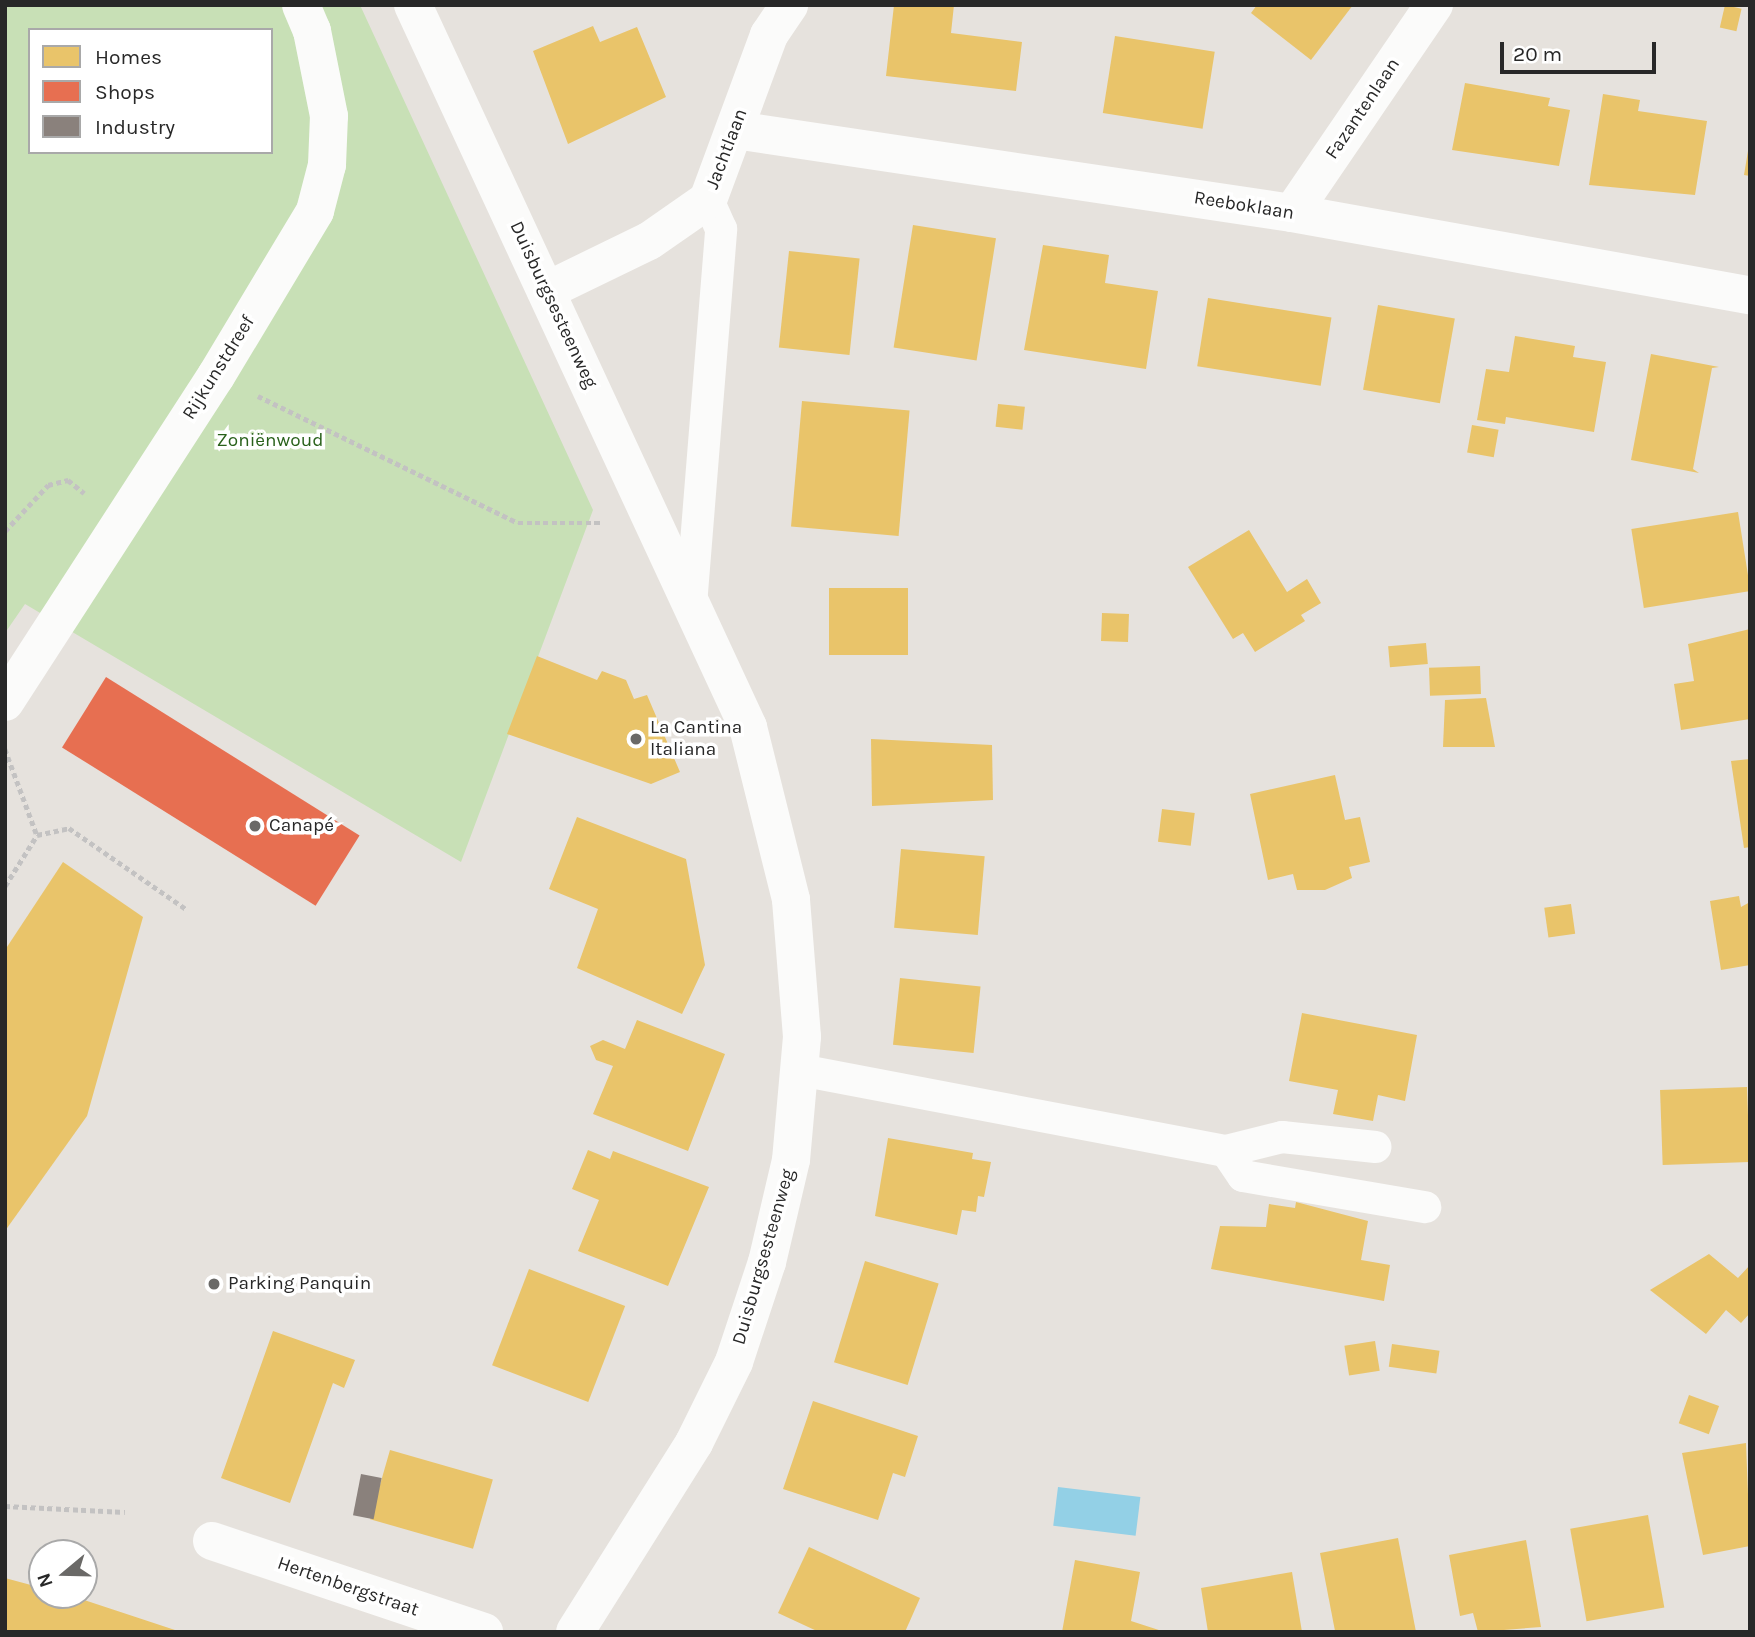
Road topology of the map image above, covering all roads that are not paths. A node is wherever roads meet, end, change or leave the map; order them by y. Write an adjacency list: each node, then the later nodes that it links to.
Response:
1 (301, 5): 11 (street, Rijkunstdreef)
2 (413, 5): 8 (street, Duisburgsesteenweg)
3 (789, 5): 5 (street, Jachtlaan)
4 (1434, 5): 7 (street, Fazantenlaan)
5 (735, 130): 6 (street, Jachtlaan); 7 (street, Reeboklaan)
6 (708, 200): 8 (street, Jachtlaan); 10 (lane, Duisburgsesteenweg)
7 (1292, 213): 9 (street, Reeboklaan)
8 (546, 291): 10 (street, Duisburgsesteenweg)
9 (1750, 295)
10 (691, 604): 12 (street, Duisburgsesteenweg)
11 (5, 702)
12 (800, 1070): 14 (lane); 18 (street, Duisburgsesteenweg)
13 (1375, 1147): 14 (lane)
14 (1226, 1151): 15 (lane)
15 (1425, 1207)
16 (212, 1541): 17 (street, Hertenbergstraat)
17 (484, 1632)
18 (575, 1632)

